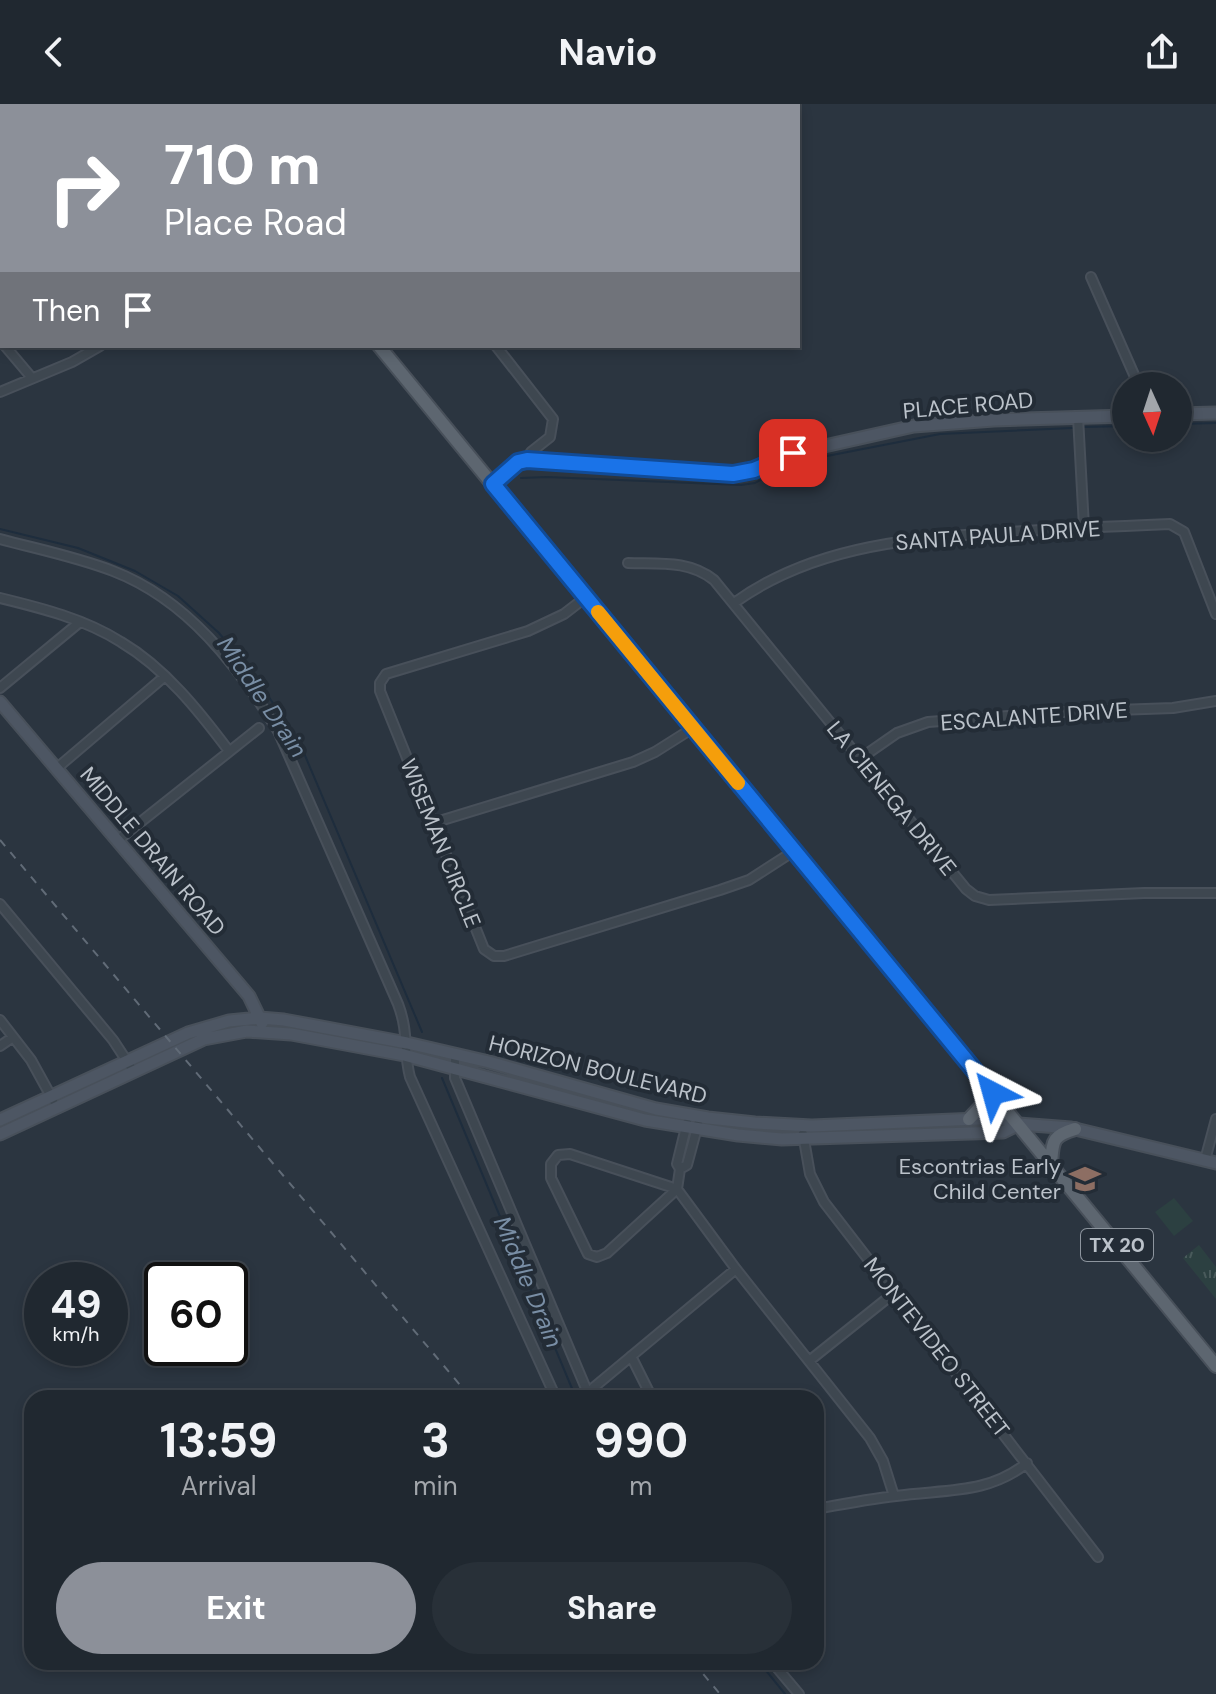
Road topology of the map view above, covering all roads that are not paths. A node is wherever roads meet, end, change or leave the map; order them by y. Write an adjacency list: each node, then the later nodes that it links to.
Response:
1 (1091, 277): 6 (street)
2 (6, 348): 7 (street)
3 (96, 348): 7 (street)
4 (381, 348): 14 (main road, TX 20)
5 (498, 348): 13 (street)
6 (1133, 372)
7 (32, 378): 8 (street)
8 (0, 392)
9 (1216, 413): 10 (main road)
10 (1192, 414)
11 (1112, 416): 12 (main road, PLACE ROAD)
12 (1078, 417): 13 (main road, PLACE ROAD); 15 (street)
13 (527, 460): 14 (main road)
14 (493, 484): 18 (main road, TX 20)
15 (1084, 527): 20 (street, SANTA PAULA DRIVE); 21 (street, SANTA PAULA DRIVE)
16 (0, 539): 42 (street)
17 (628, 563): 20 (street, LA CIENEGA DRIVE)
18 (586, 597): 28 (main road, TX 20); 32 (street, WISEMAN CIRCLE)
19 (0, 598): 22 (street)
20 (734, 603): 30 (street, LA CIENEGA DRIVE)
21 (1216, 614)
22 (80, 622): 23 (street); 24 (street)
23 (164, 677): 29 (street); 31 (street)
24 (0, 688)
25 (1216, 701): 30 (street, ESCALANTE DRIVE)
26 (0, 702): 31 (main road, MIDDLE DRAIN ROAD)
27 (259, 728): 29 (street)
28 (693, 728): 32 (street); 34 (main road, TX 20)
29 (229, 751): 33 (street)
30 (861, 758): 35 (street, LA CIENEGA DRIVE)
31 (57, 768): 33 (main road, MIDDLE DRAIN ROAD)
32 (433, 823): 34 (street, WISEMAN CIRCLE)
33 (118, 840): 37 (main road, MIDDLE DRAIN ROAD)
34 (794, 851): 47 (main road, TX 20)
35 (1216, 893)
36 (0, 904): 44 (street)
37 (260, 1018): 39 (main road, MIDDLE DRAIN ROAD); 42 (main road, HORIZON BOULEVARD); 44 (main road, HORIZON BOULEVARD)
38 (0, 1020): 40 (street)
39 (264, 1032): 42 (main road, HORIZON BOULEVARD); 46 (main road, HORIZON BOULEVARD)
40 (13, 1037): 41 (street); 48 (street)
41 (0, 1046)
42 (406, 1049): 43 (main road, HORIZON BOULEVARD); 45 (main road, HORIZON BOULEVARD); 67 (street)
43 (455, 1054): 45 (street); 49 (main road, HORIZON BOULEVARD)
44 (127, 1061): 46 (street); 48 (main road, HORIZON BOULEVARD)
45 (453, 1067): 54 (main road, HORIZON BOULEVARD); 68 (street)
46 (134, 1072): 48 (main road, HORIZON BOULEVARD)
47 (981, 1079): 50 (main road); 53 (main road, TX 20)
48 (54, 1102): 52 (main road, HORIZON BOULEVARD); 57 (main road, HORIZON BOULEVARD)
49 (694, 1115): 54 (street); 56 (main road, HORIZON BOULEVARD)
50 (969, 1119): 53 (main road, HORIZON BOULEVARD); 56 (main road, HORIZON BOULEVARD)
51 (1216, 1119): 58 (street)
52 (0, 1120)
53 (1019, 1124): 55 (main road); 56 (main road, HORIZON BOULEVARD); 59 (main road, TX 20)
54 (692, 1128): 56 (main road, HORIZON BOULEVARD); 60 (street)
55 (1075, 1129): 58 (main road); 59 (main road)
56 (803, 1132): 62 (street, MONTEVIDEO STREET)
57 (0, 1134)
58 (1211, 1162)
59 (1051, 1164): 65 (main road, TX 20)
60 (677, 1189): 60 (street); 61 (street)
61 (736, 1269): 63 (street); 64 (street)
62 (894, 1293): 64 (street); 70 (street, MONTEVIDEO STREET)
63 (631, 1356): 66 (street); 69 (street)
64 (809, 1361): 71 (street)
65 (1216, 1366)
66 (593, 1388)
67 (552, 1390)
68 (587, 1390)
69 (648, 1390)
70 (1027, 1463): 71 (street); 73 (street, MONTEVIDEO STREET)
71 (894, 1496): 72 (street)
72 (824, 1508)
73 (1098, 1557)
74 (779, 1670): 75 (street)
75 (799, 1694)

